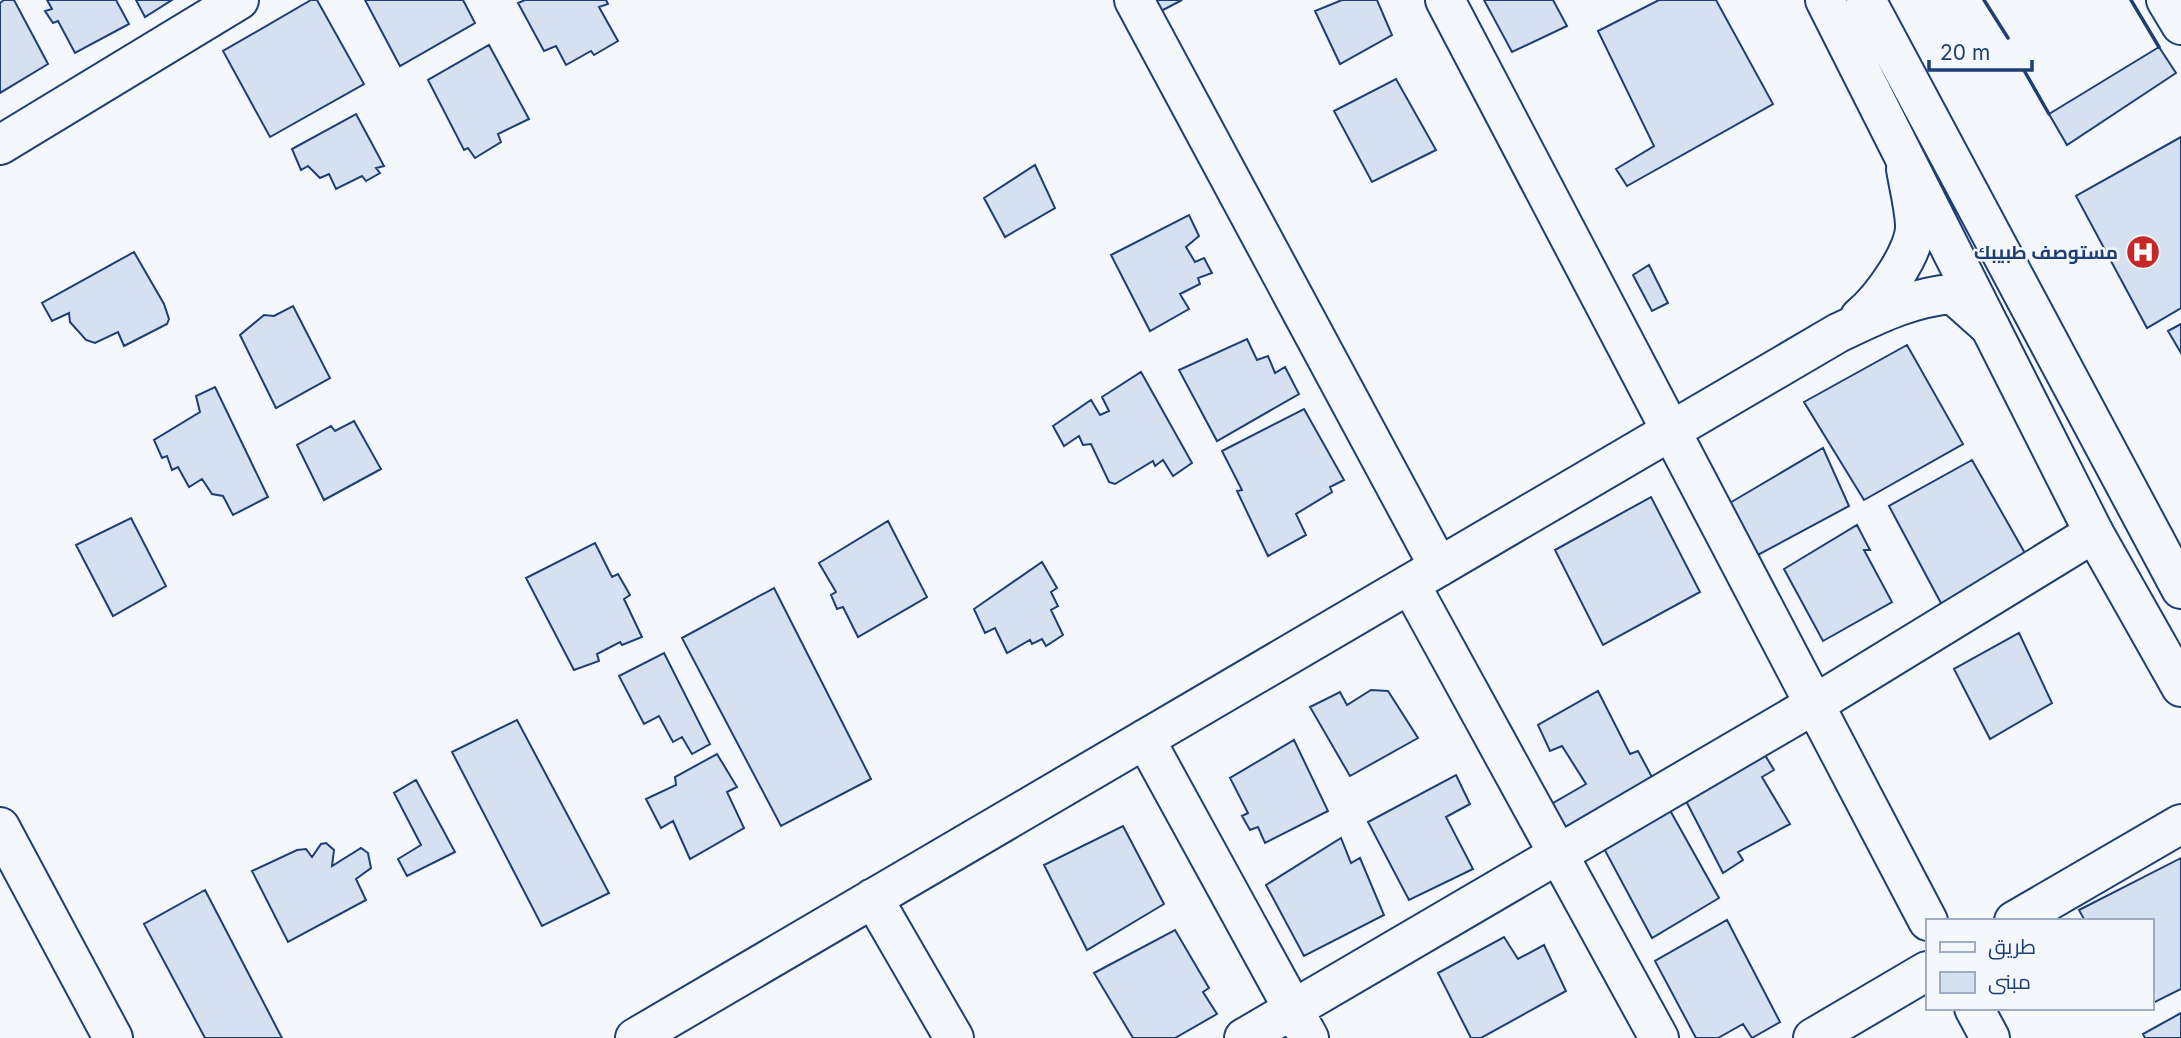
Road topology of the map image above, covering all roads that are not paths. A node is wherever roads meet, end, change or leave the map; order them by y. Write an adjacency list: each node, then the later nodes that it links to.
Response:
1 (239, 0): 8 (main road)
2 (1135, 0): 14 (main road)
3 (1445, 0): 12 (main road)
4 (1825, 0): 9 (main road)
5 (1867, 0): 15 (main road)
6 (2166, 0): 7 (main road)
7 (2181, 25)
8 (0, 145)
9 (1903, 155): 10 (main road); 11 (main road)
10 (1990, 327): 11 (main road); 13 (main road)
11 (1839, 333): 12 (main road)
12 (1672, 431): 14 (main road); 17 (main road)
13 (2094, 533): 16 (main road); 17 (main road)
14 (1424, 576): 18 (main road); 21 (main road)
15 (2181, 589)
16 (2181, 687)
17 (1815, 704): 21 (main road); 23 (main road)
18 (1145, 739): 22 (main road); 27 (main road)
19 (2181, 824): 24 (main road)
20 (2, 835): 28 (main road)
21 (1558, 854): 27 (main road); 32 (main road)
22 (873, 898): 29 (main road); 30 (main road)
23 (1927, 919)
24 (2017, 919)
25 (1926, 972): 33 (main road)
26 (1975, 1010): 34 (main road)
27 (1301, 1024): 31 (main road)
28 (113, 1038)
29 (635, 1038)
30 (954, 1038)
31 (1244, 1038)
32 (1659, 1038)
33 (1813, 1038)
34 (1990, 1038)

